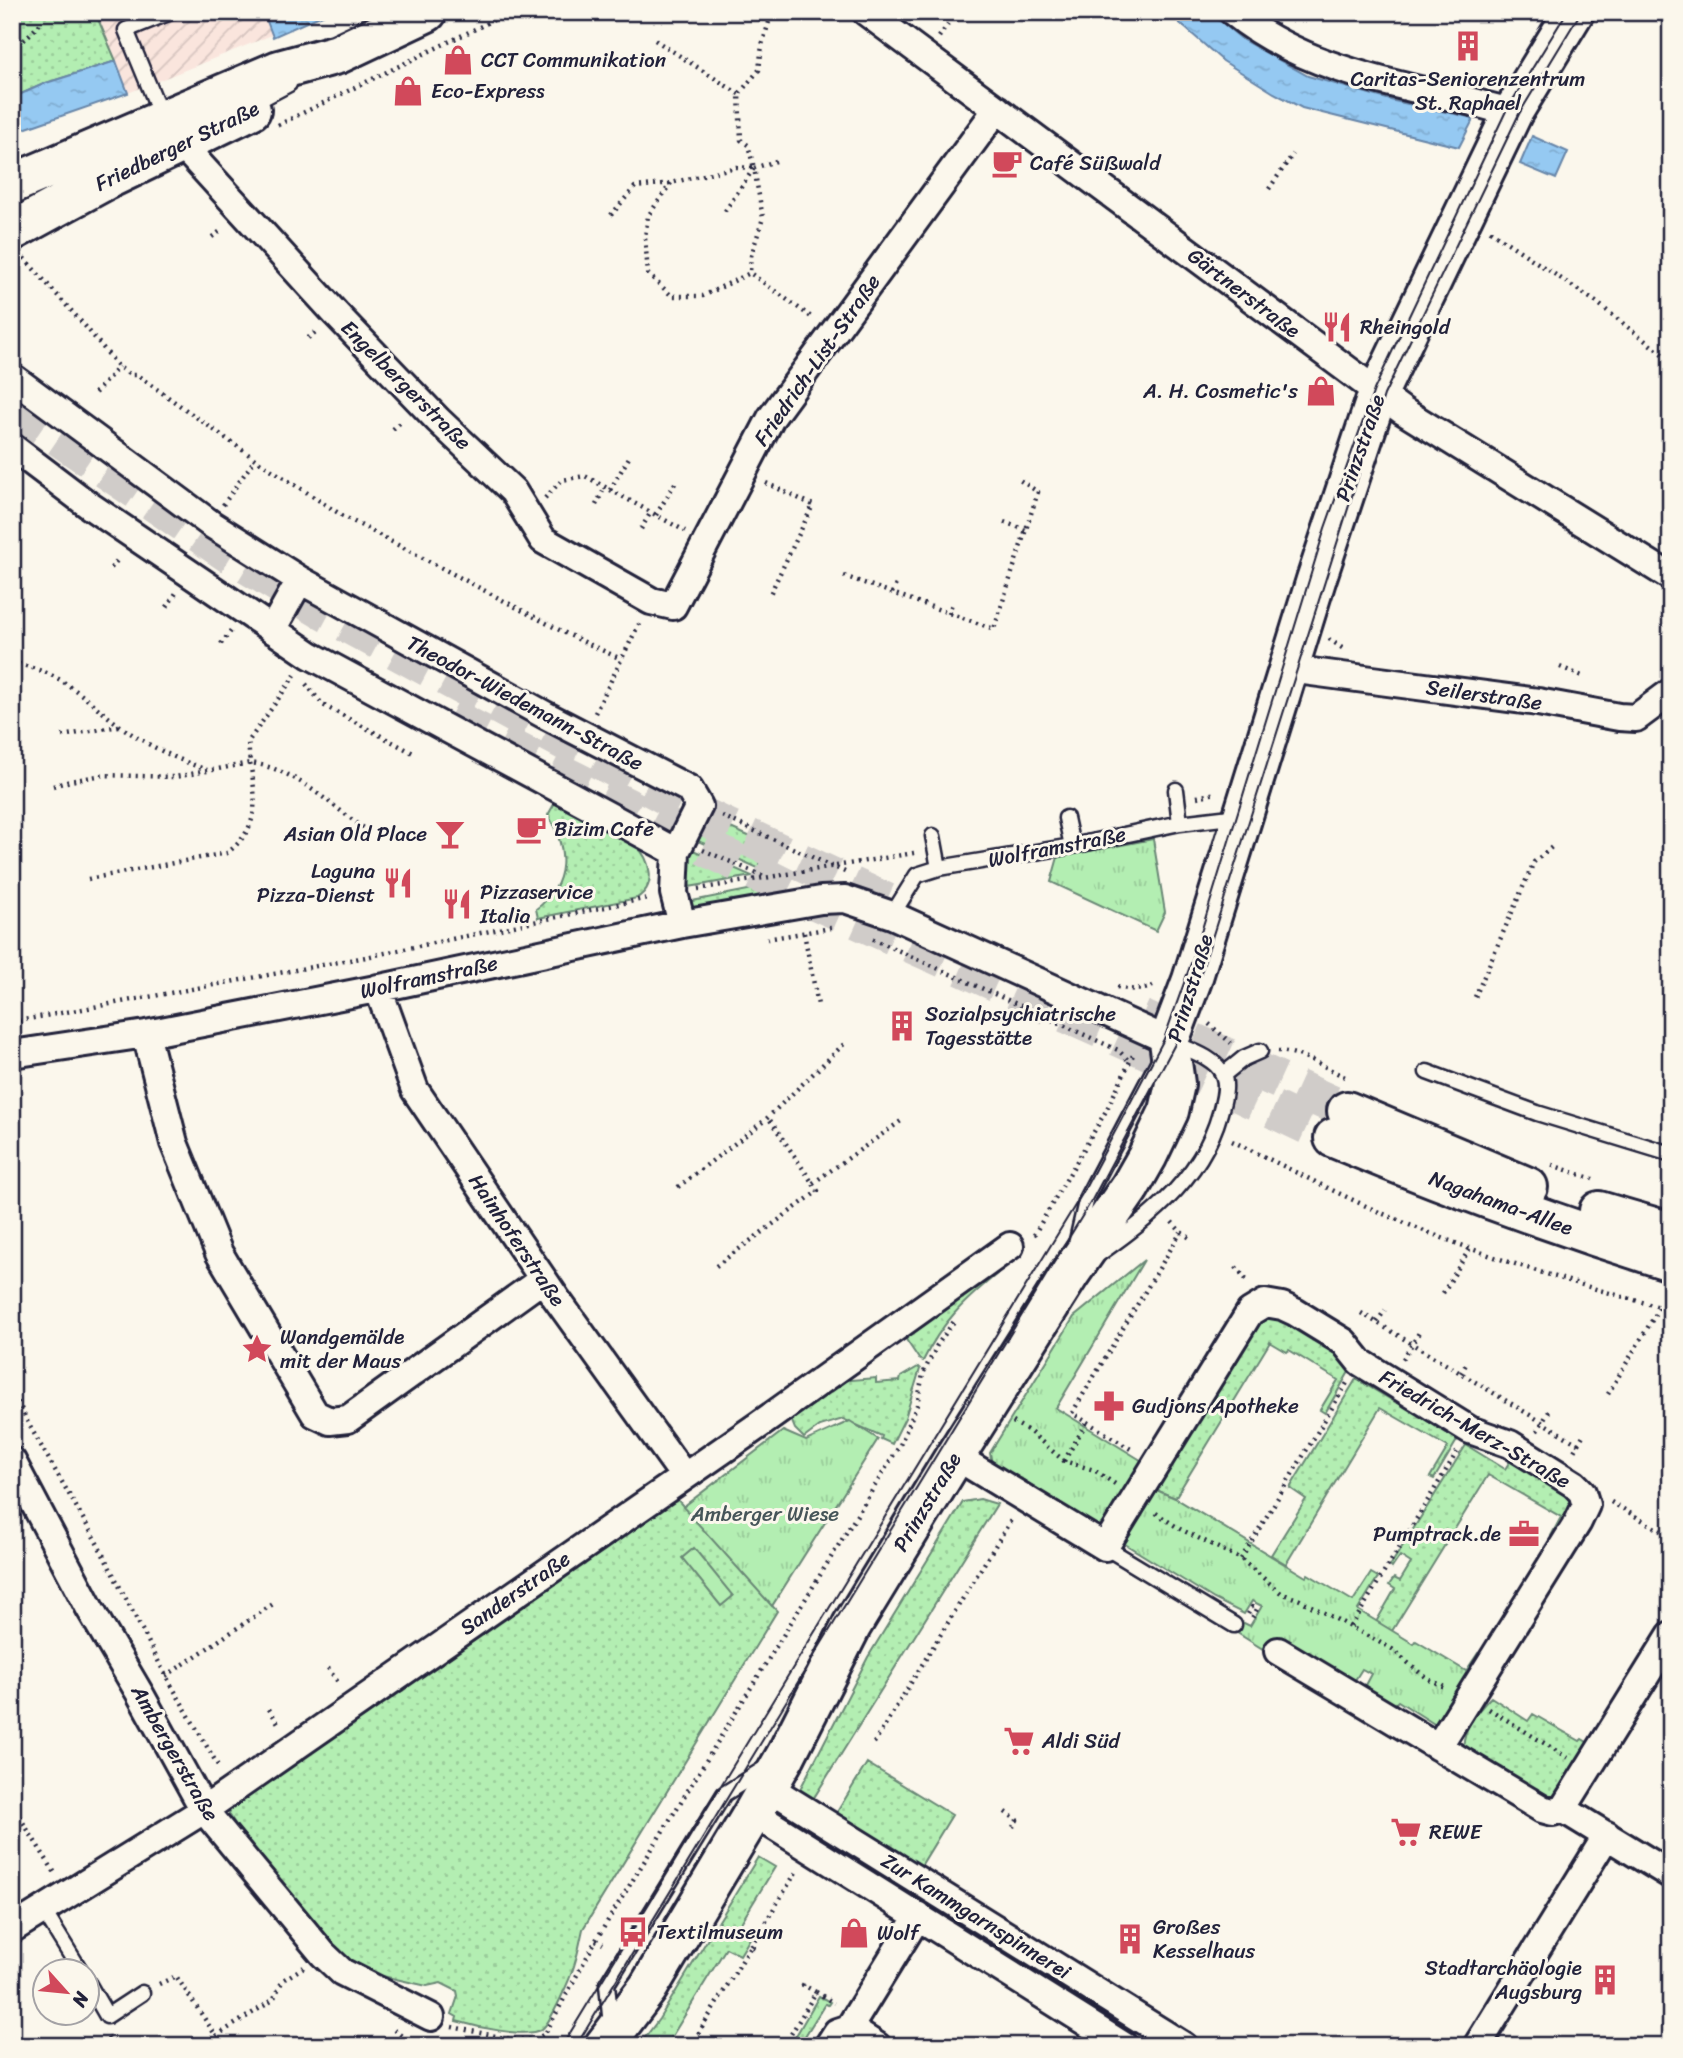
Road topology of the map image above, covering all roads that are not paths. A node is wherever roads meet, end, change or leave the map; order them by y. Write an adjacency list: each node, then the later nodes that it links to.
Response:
1 (171, 12): 9 (lane)
2 (427, 12): 6 (street, Friedberger Straße)
3 (866, 12): 7 (street, Gärtnerstraße)
4 (1233, 12): 8 (street)
5 (1574, 12): 8 (street, Prinzstraße)
6 (338, 54): 9 (street, Friedberger Straße); 11 (lane)
7 (997, 109): 13 (street, Gärtnerstraße); 17 (street, Friedrich-List-Straße)
8 (1513, 112): 13 (street, Prinzstraße)
9 (171, 132): 10 (street, Friedberger Straße); 11 (street, Friedberger Straße); 17 (street, Engelbergerstraße)
10 (12, 184)
11 (15, 237)
12 (12, 377): 16 (street, Theodor-Wiedemann-Straße)
13 (1378, 393): 15 (street, Gärtnerstraße); 19 (street, Prinzstraße)
14 (12, 447): 18 (street)
15 (1671, 577)
16 (300, 580): 18 (street); 26 (street, Theodor-Wiedemann-Straße)
17 (651, 601)
18 (272, 630): 26 (street)
19 (1289, 668): 20 (street, Seilerstraße); 22 (street, Prinzstraße)
20 (1671, 692)
21 (1175, 790): 24 (lane)
22 (1244, 816): 24 (lane, Wolframstraße); 33 (street, Prinzstraße)
23 (1066, 818): 27 (lane)
24 (1180, 823): 27 (lane, Wolframstraße)
25 (933, 836): 28 (lane)
26 (679, 846): 30 (street)
27 (1072, 846): 28 (lane, Wolframstraße)
28 (939, 868): 29 (lane, Wolframstraße)
29 (892, 915): 30 (street, Wolframstraße); 33 (street)
30 (682, 923): 31 (street, Wolframstraße)
31 (378, 988): 32 (street, Wolframstraße); 43 (street, Hainhoferstraße)
32 (146, 1034): 35 (street, Wolframstraße); 43 (street)
33 (1158, 1036): 37 (lane); 42 (street, Prinzstraße)
34 (1259, 1051): 37 (lane)
35 (12, 1054)
36 (1427, 1072): 38 (lane)
37 (1223, 1074): 42 (lane)
38 (1671, 1154)
39 (1671, 1232): 41 (street, Nagahama-Allee)
40 (1019, 1245): 46 (street, Sanderstraße)
41 (1671, 1261)
42 (1069, 1275): 44 (street, Prinzstraße)
43 (543, 1279): 46 (street, Hainhoferstraße)
44 (955, 1457): 47 (street); 52 (street, Prinzstraße)
45 (12, 1461): 54 (street, Ambergerstraße)
46 (684, 1476): 54 (street, Sanderstraße)
47 (1105, 1547): 48 (lane); 51 (street, Friedrich-Merz-Straße)
48 (1234, 1625)
49 (1671, 1635): 53 (street)
50 (1278, 1651): 51 (street)
51 (1438, 1747): 53 (street)
52 (769, 1785): 58 (street, Zur Kammgarnspinnerei); 65 (street, Prinzstraße); 65 (lane); 69 (street, Zur Kammgarnspinnerei)
53 (1563, 1809): 55 (street)
54 (204, 1810): 57 (street, Sanderstraße); 63 (street, Ambergerstraße)
55 (1607, 1835): 56 (street); 70 (street)
56 (1671, 1875)
57 (43, 1910): 59 (street, Sanderstraße); 60 (lane)
58 (918, 1916): 64 (street); 68 (street, Zur Kammgarnspinnerei)
59 (12, 1929)
60 (71, 1956)
61 (142, 1993): 62 (lane)
62 (102, 2007)
63 (431, 2017)
64 (849, 2028): 66 (street); 67 (street)
65 (614, 2042)
66 (828, 2046)
67 (877, 2046)
68 (1124, 2046)
69 (1184, 2046)
70 (1477, 2046)

